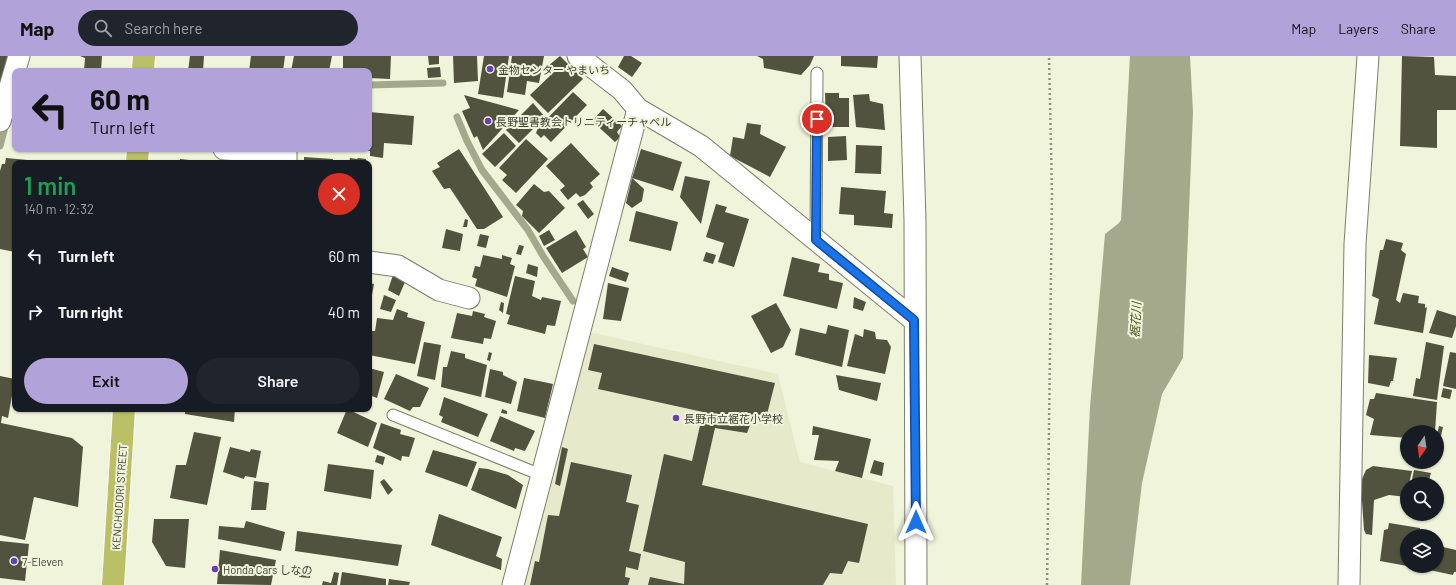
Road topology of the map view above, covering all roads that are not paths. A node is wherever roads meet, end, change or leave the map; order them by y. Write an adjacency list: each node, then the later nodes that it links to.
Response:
1 (19, 56): 6 (street)
2 (144, 56): 7 (highway)
3 (578, 56): 10 (street)
4 (910, 56): 17 (street)
5 (1368, 56): 24 (street)
6 (15, 68)
7 (143, 68)
8 (817, 73): 14 (lane)
9 (12, 80): 11 (street)
10 (638, 109): 14 (street); 20 (street)
11 (0, 121)
12 (270, 152): 13 (street)
13 (286, 160)
14 (816, 240): 17 (street)
15 (372, 262): 16 (street)
16 (469, 298)
17 (914, 320): 23 (street)
18 (124, 412): 21 (highway, KENCHODORI STREET)
19 (393, 414): 20 (lane)
20 (541, 475): 22 (street)
21 (113, 585)
22 (513, 585)
23 (916, 585)
24 (1349, 585)

